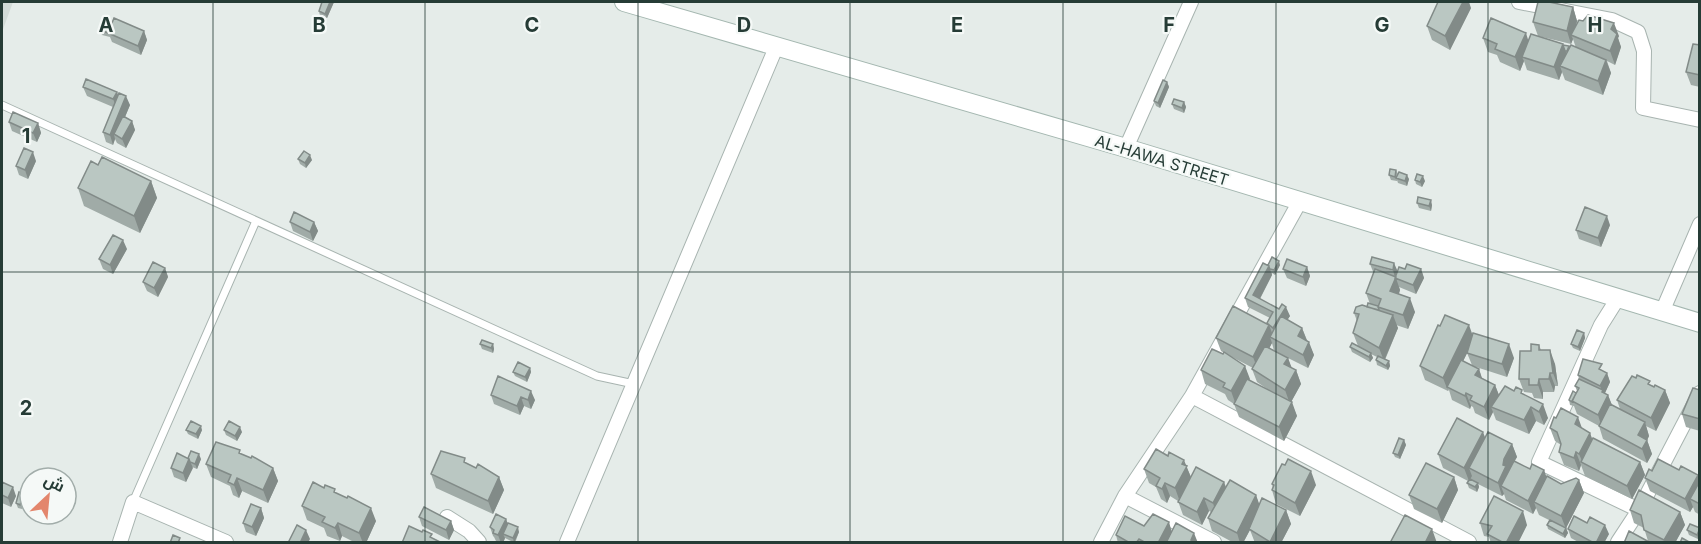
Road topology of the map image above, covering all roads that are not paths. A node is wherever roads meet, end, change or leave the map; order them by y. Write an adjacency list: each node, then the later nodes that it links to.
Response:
1 (624, 2): 4 (street, AL-HAWA STREET)
2 (1191, 2): 7 (street)
3 (1518, 2): 6 (street)
4 (777, 45): 7 (street, AL-HAWA STREET); 14 (street)
5 (2, 105): 9 (lane)
6 (1700, 120)
7 (1126, 148): 8 (street, AL-HAWA STREET)
8 (1300, 201): 11 (street, AL-HAWA STREET); 16 (street)
9 (256, 221): 14 (lane); 18 (lane)
10 (1700, 224): 12 (street)
11 (1618, 298): 12 (street, AL-HAWA STREET); 19 (street)
12 (1662, 312): 13 (street, AL-HAWA STREET)
13 (1700, 323)
14 (634, 384): 24 (street)
15 (1700, 393): 19 (street)
16 (1192, 396): 17 (street); 27 (street)
17 (1125, 496): 25 (street); 26 (street)
18 (133, 502): 21 (street); 22 (street)
19 (1639, 510): 28 (street)
20 (447, 518): 23 (street)
21 (120, 543)
22 (226, 543)
23 (479, 543)
24 (567, 543)
25 (1101, 543)
26 (1214, 543)
27 (1469, 543)
28 (1618, 543)

